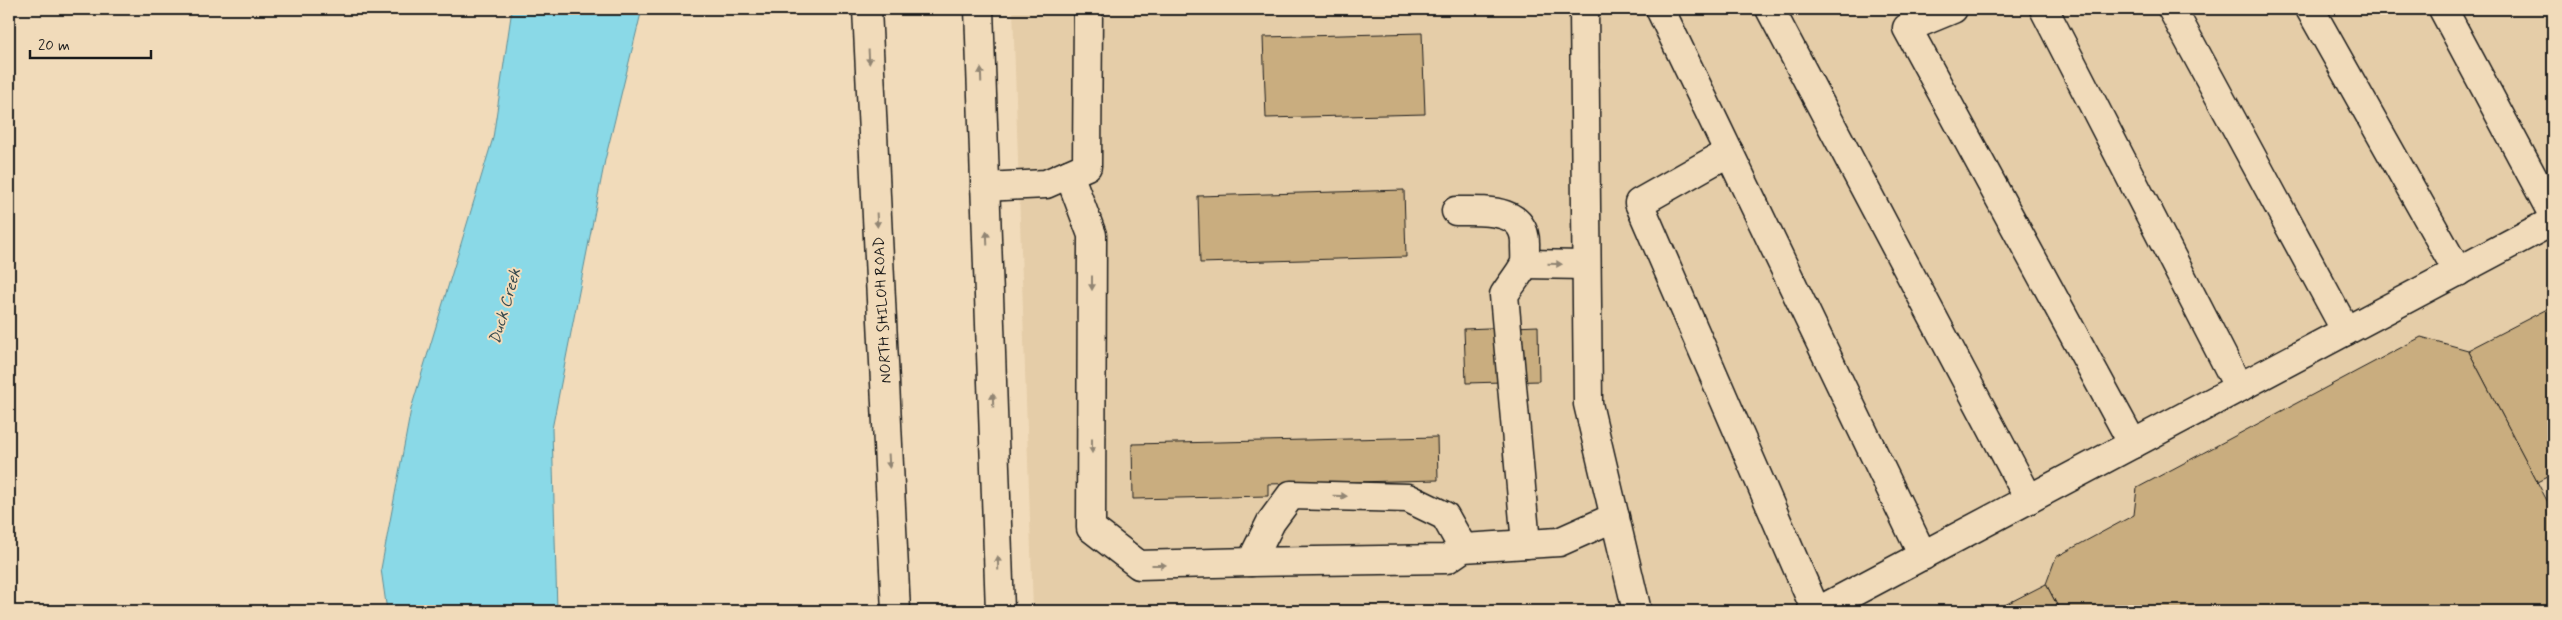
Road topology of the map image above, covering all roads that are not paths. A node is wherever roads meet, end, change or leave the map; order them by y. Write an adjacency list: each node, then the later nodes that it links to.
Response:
1 (867, 9): 31 (main road, NORTH SHILOH ROAD, one-way to 31)
2 (979, 9): 15 (main road, one-way to 2)
3 (1088, 9): 14 (main road)
4 (1584, 9): 20 (main road)
5 (1660, 9): 13 (main road)
6 (1770, 9): 25 (main road)
7 (1953, 9): 12 (main road)
8 (2044, 9): 23 (main road)
9 (2172, 9): 22 (main road)
10 (2310, 9): 21 (main road)
11 (2443, 9): 17 (main road)
12 (1902, 18): 24 (main road)
13 (1729, 152): 29 (main road); 34 (main road)
14 (1069, 174): 15 (main road); 30 (main road, one-way to 30)
15 (985, 187): 32 (main road, one-way to 15)
16 (1456, 211): 19 (main road)
17 (2553, 215)
18 (2553, 221): 21 (main road)
19 (1525, 264): 20 (main road, one-way to 20); 27 (main road)
20 (1585, 265): 26 (main road)
21 (2458, 272): 22 (main road)
22 (2346, 331): 23 (main road)
23 (2239, 388): 24 (main road)
24 (2133, 444): 25 (main road)
25 (2029, 500): 29 (main road)
26 (1615, 517): 27 (main road); 33 (main road)
27 (1526, 544): 28 (main road)
28 (1463, 548): 30 (main road); 30 (main road, one-way to 28)
29 (1923, 556): 34 (main road)
30 (1251, 562)
31 (896, 611)
32 (1000, 611)
33 (1637, 611)
34 (1817, 611)

